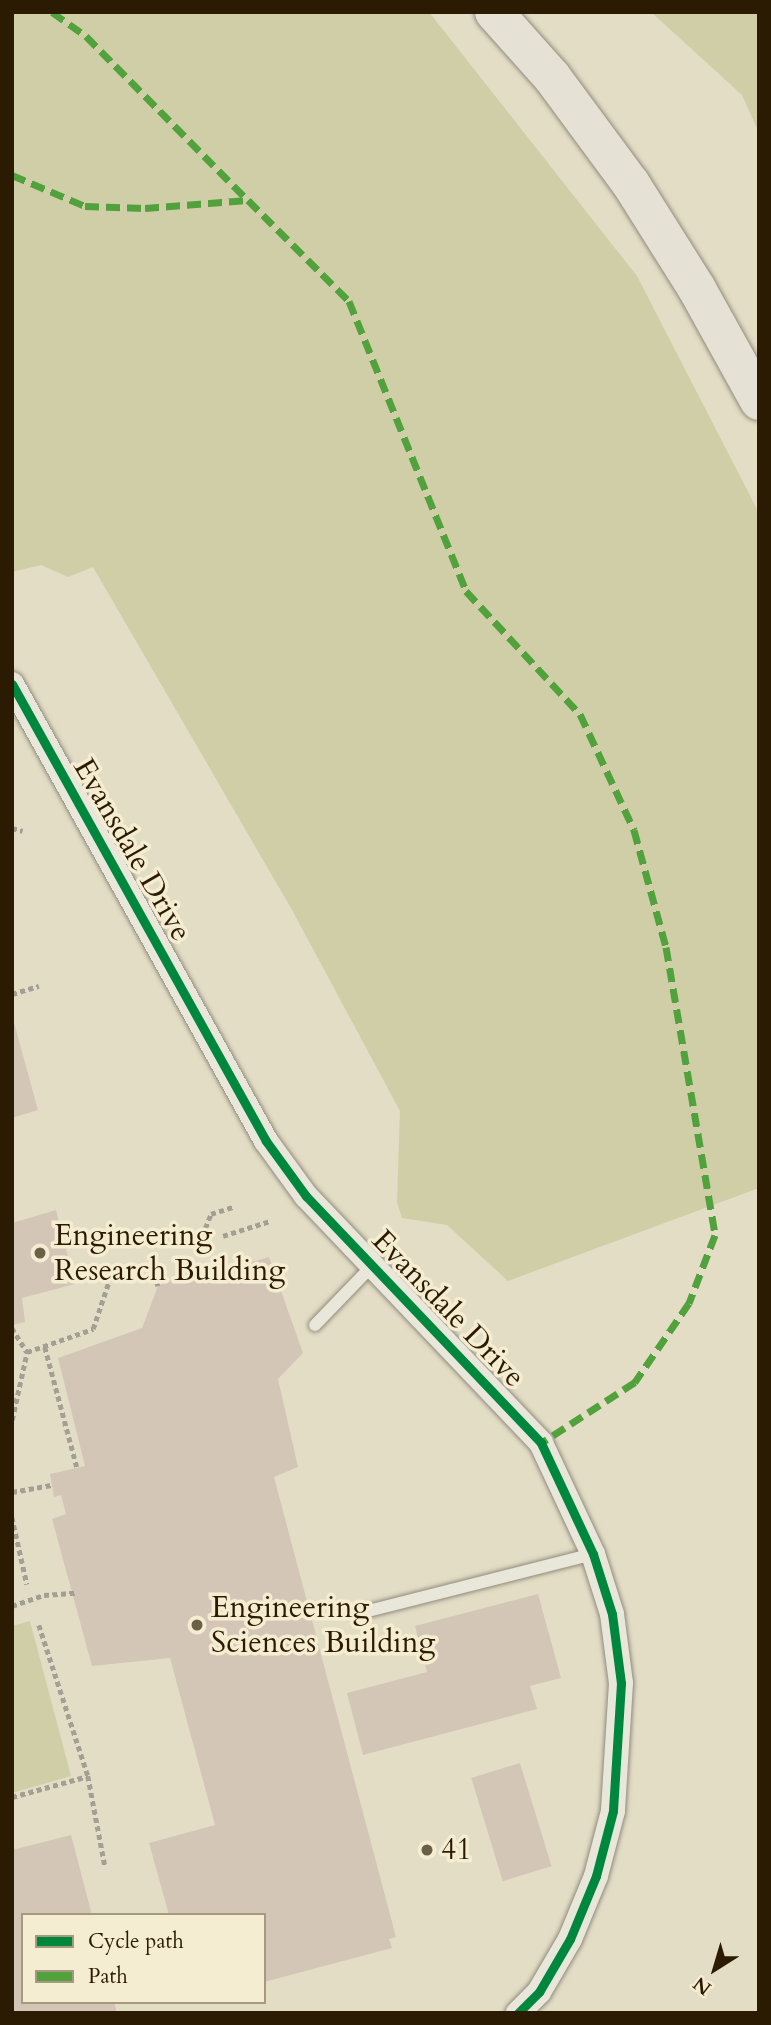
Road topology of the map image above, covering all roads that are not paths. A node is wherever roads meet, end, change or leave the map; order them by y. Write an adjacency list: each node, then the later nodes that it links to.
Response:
1 (494, 12): 2 (main road)
2 (759, 401)
3 (12, 684): 4 (street, Evansdale Drive)
4 (372, 1266): 5 (lane); 6 (street, Evansdale Drive)
5 (315, 1325)
6 (593, 1553): 7 (lane); 8 (street, Evansdale Drive)
7 (368, 1611)
8 (519, 2013)

